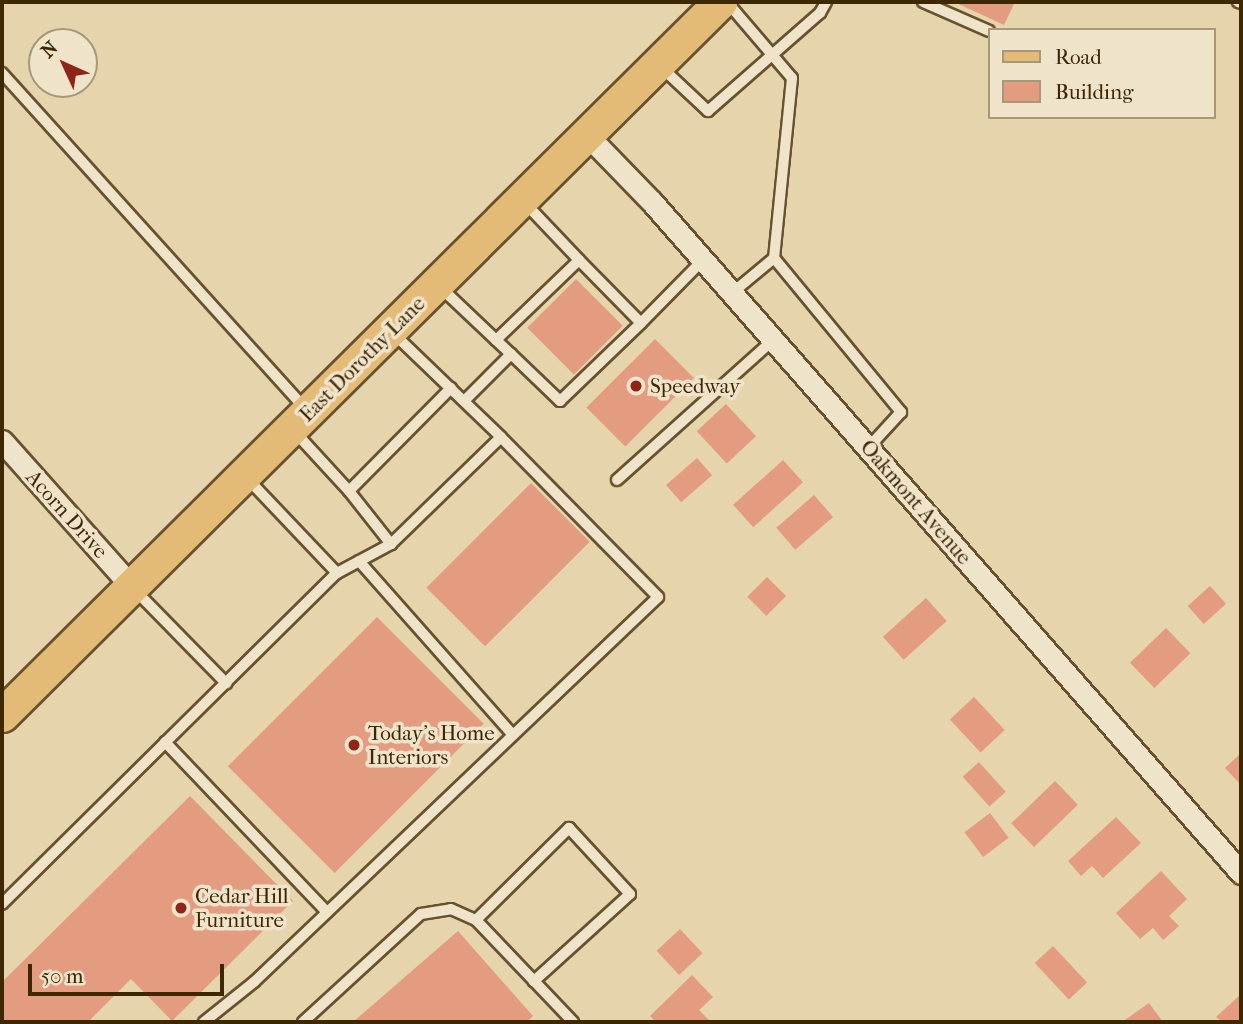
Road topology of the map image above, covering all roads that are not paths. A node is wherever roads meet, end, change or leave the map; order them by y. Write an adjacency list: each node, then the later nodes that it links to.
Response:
1 (720, 2): 7 (main road, East Dorothy Lane)
2 (727, 2): 6 (lane)
3 (826, 2): 6 (lane)
4 (923, 2): 5 (lane)
5 (988, 31)
6 (773, 51): 7 (lane); 11 (lane)
7 (658, 64): 9 (main road, East Dorothy Lane)
8 (2, 73): 23 (lane)
9 (587, 135): 10 (main road, East Dorothy Lane); 13 (street, Oakmont Avenue)
10 (522, 200): 12 (lane); 14 (main road, East Dorothy Lane)
11 (774, 258): 15 (lane); 26 (lane)
12 (579, 260): 16 (lane); 18 (lane)
13 (703, 260): 15 (street, Oakmont Avenue); 16 (lane)
14 (438, 284): 17 (main road, East Dorothy Lane); 18 (lane)
15 (732, 293): 19 (street, Oakmont Avenue)
16 (641, 323): 20 (lane)
17 (391, 330): 21 (lane); 23 (main road, East Dorothy Lane)
18 (496, 340): 20 (lane)
19 (773, 340): 26 (street, Oakmont Avenue); 28 (lane)
20 (510, 354): 22 (lane)
21 (451, 388): 22 (lane); 29 (lane)
22 (464, 401): 24 (lane)
23 (300, 420): 27 (main road, East Dorothy Lane); 29 (lane)
24 (501, 438): 30 (lane); 36 (lane)
25 (2, 442): 33 (street, Acorn Drive)
26 (868, 447): 38 (street, Oakmont Avenue)
27 (245, 475): 32 (lane); 33 (main road, East Dorothy Lane)
28 (617, 480)
29 (349, 491): 30 (lane)
30 (391, 544): 31 (lane)
31 (359, 561): 32 (lane); 36 (lane)
32 (337, 573): 34 (lane)
33 (132, 587): 34 (lane); 35 (main road, East Dorothy Lane)
34 (226, 683): 37 (lane)
35 (2, 715)
36 (513, 734): 40 (lane)
37 (165, 743): 39 (lane); 40 (lane)
38 (1241, 873)
39 (2, 904)
40 (327, 912): 43 (lane)
41 (476, 920): 42 (lane); 42 (lane); 44 (lane)
42 (534, 981): 45 (lane)
43 (204, 1022)
44 (303, 1022)
45 (573, 1022)

